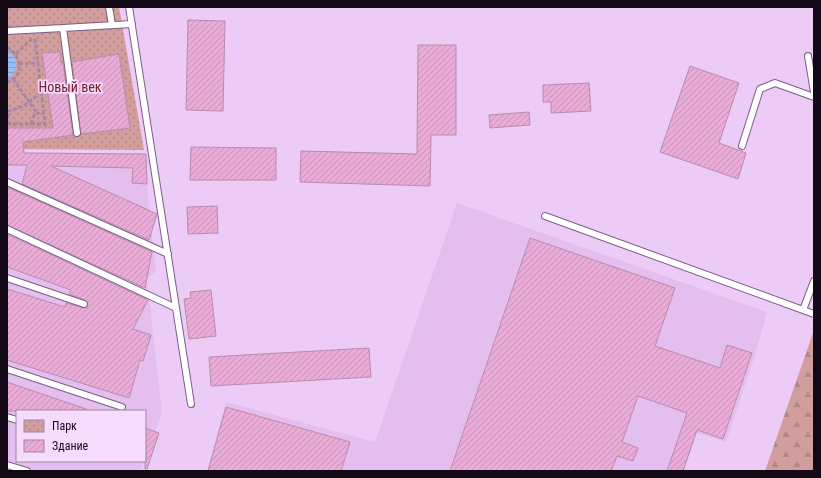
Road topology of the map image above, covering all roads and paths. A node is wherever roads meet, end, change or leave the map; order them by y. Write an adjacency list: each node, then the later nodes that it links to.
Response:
1 (109, 7): 4 (lane)
2 (129, 7): 3 (lane)
3 (132, 24): 4 (lane); 28 (lane)
4 (112, 25): 5 (lane)
5 (63, 28): 6 (lane); 23 (lane)
6 (7, 31)
7 (7, 47): 8 (path)
8 (16, 54): 10 (path); 11 (path)
9 (808, 56): 15 (lane)
10 (38, 62): 11 (path); 14 (path)
11 (19, 64): 12 (path)
12 (12, 79): 13 (path); 17 (path)
13 (7, 82)
14 (41, 91): 17 (path); 19 (path)
15 (814, 92)
16 (814, 97): 24 (lane)
17 (30, 102): 18 (path); 20 (path)
18 (8, 111): 21 (path)
19 (44, 112): 20 (path); 22 (path)
20 (37, 113): 22 (path)
21 (7, 124): 22 (path)
22 (31, 124)
23 (77, 133)
24 (742, 146)
25 (7, 182): 28 (lane)
26 (545, 216): 33 (lane)
27 (7, 230): 32 (lane)
28 (168, 254): 32 (lane)
29 (7, 278): 31 (lane)
30 (814, 281): 33 (lane)
31 (84, 304)
32 (176, 308): 36 (lane)
33 (803, 310): 34 (lane)
34 (814, 314)
35 (7, 369): 37 (lane)
36 (191, 404)
37 (122, 407)
38 (7, 465): 39 (lane)
39 (27, 471)

